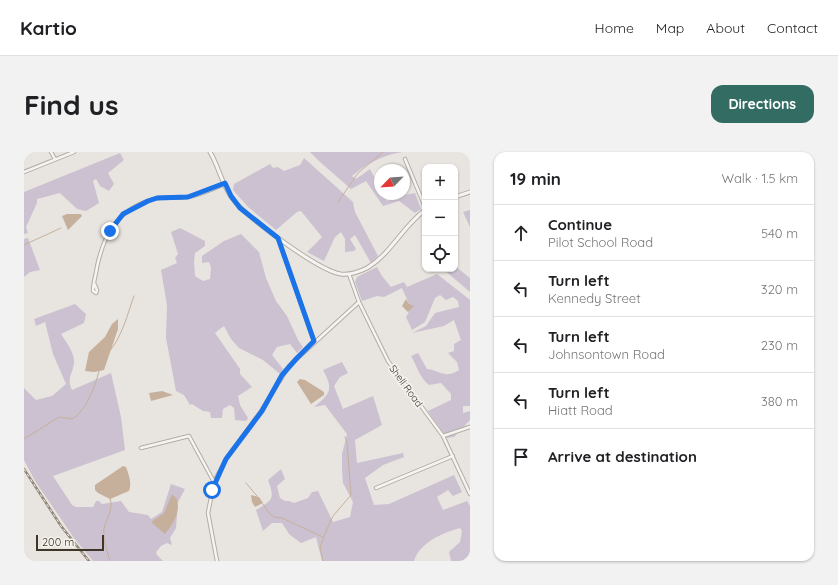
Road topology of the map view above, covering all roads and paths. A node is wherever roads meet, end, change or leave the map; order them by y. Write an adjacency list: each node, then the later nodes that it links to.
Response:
1 (51, 152): 4 (street)
2 (74, 152): 4 (street)
3 (210, 152): 7 (street)
4 (55, 159): 6 (street)
5 (405, 159): 10 (street)
6 (24, 172)
7 (225, 183): 12 (street); 14 (street)
8 (470, 192): 9 (street)
9 (458, 196)
10 (422, 200)
11 (422, 213): 13 (street)
12 (278, 238): 13 (street); 16 (street)
13 (349, 274): 15 (street, Shell Road)
14 (94, 283)
15 (359, 302): 16 (street); 18 (street, Shell Road)
16 (314, 341): 21 (street)
17 (470, 427): 18 (street)
18 (443, 436): 20 (street, Shell Road)
19 (141, 448): 21 (street)
20 (453, 456): 22 (street); 23 (street, Shell Road)
21 (214, 482): 24 (street)
22 (376, 488)
23 (470, 494)
24 (217, 561)

